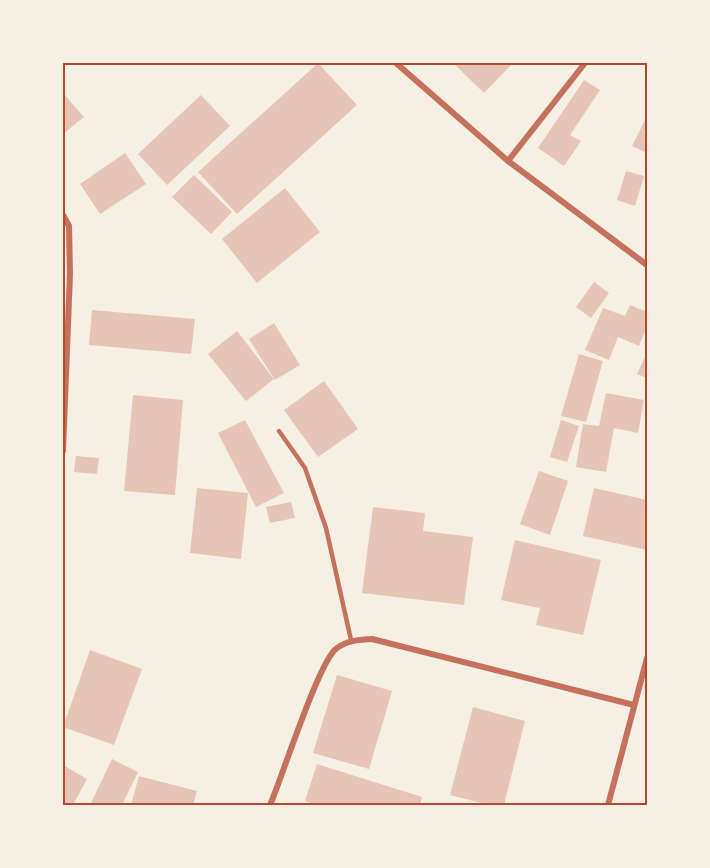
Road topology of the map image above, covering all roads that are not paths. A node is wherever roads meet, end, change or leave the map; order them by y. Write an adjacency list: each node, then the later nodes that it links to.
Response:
1 (396, 63): 3 (street)
2 (585, 63): 3 (street)
3 (507, 161): 5 (street)
4 (63, 215): 7 (street)
5 (647, 265)
6 (279, 430): 8 (lane)
7 (63, 451)
8 (351, 640): 10 (street); 11 (street)
9 (647, 658): 10 (street)
10 (634, 705): 12 (street)
11 (270, 805)
12 (608, 805)

